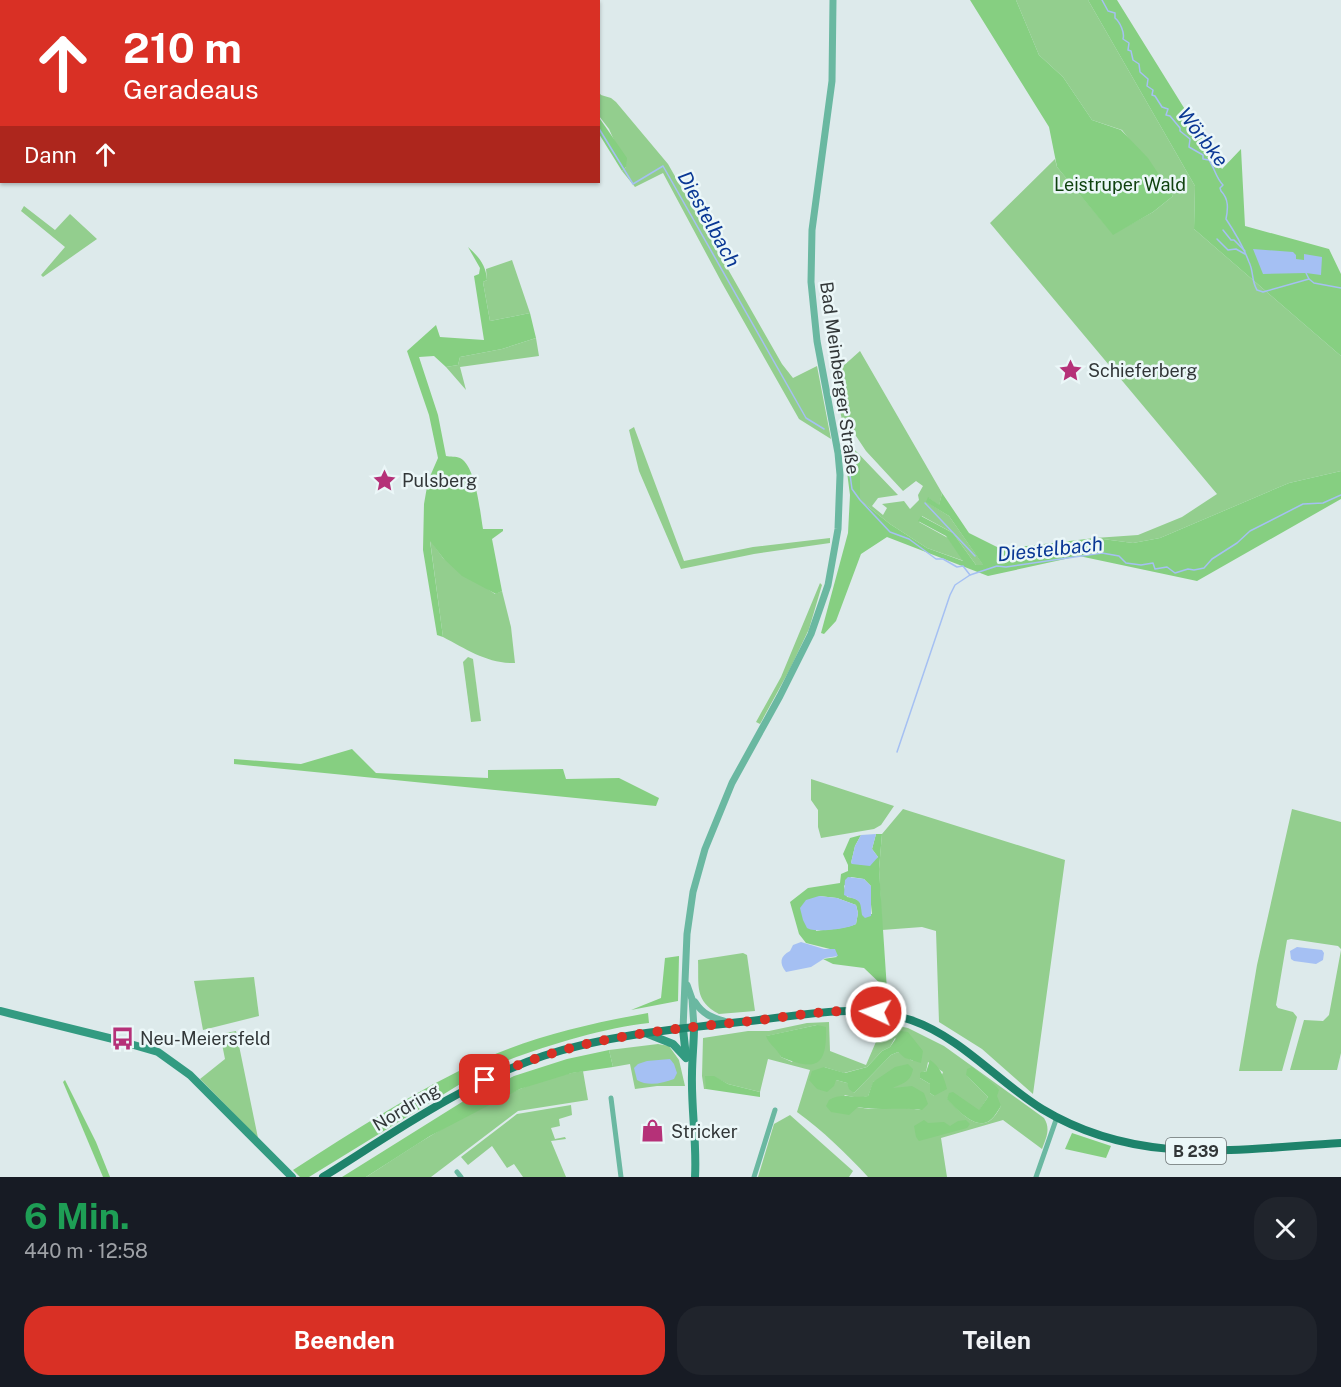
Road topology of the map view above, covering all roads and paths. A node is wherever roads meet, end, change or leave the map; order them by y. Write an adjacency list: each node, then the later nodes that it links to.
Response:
1 (833, 0): 2 (street, Bad Meinberger Straße)
2 (686, 982): 3 (street, Bad Meinberger Straße); 7 (street, Bad Meinberger Straße)
3 (692, 999): 5 (street); 6 (street, Bad Meinberger Straße)
4 (0, 1011): 15 (main road)
5 (730, 1023): 6 (main road, B 239); 13 (main road, B 239)
6 (694, 1028): 7 (main road, B 239); 10 (main road, Bad Meinberger Straße)
7 (683, 1029): 8 (main road, B 239); 9 (main road, Bad Meinberger Straße)
8 (648, 1034): 9 (main road); 16 (main road, Nordring / B 239)
9 (686, 1058): 10 (main road, Bad Meinberger Straße)
10 (692, 1073): 18 (main road, Bad Meinberger Straße)
11 (611, 1098): 17 (street)
12 (775, 1110): 19 (street)
13 (1057, 1118): 14 (main road, B 239); 20 (street)
14 (1341, 1143)
15 (290, 1175)
16 (323, 1177)
17 (621, 1177)
18 (695, 1177)
19 (754, 1177)
20 (1036, 1177)

